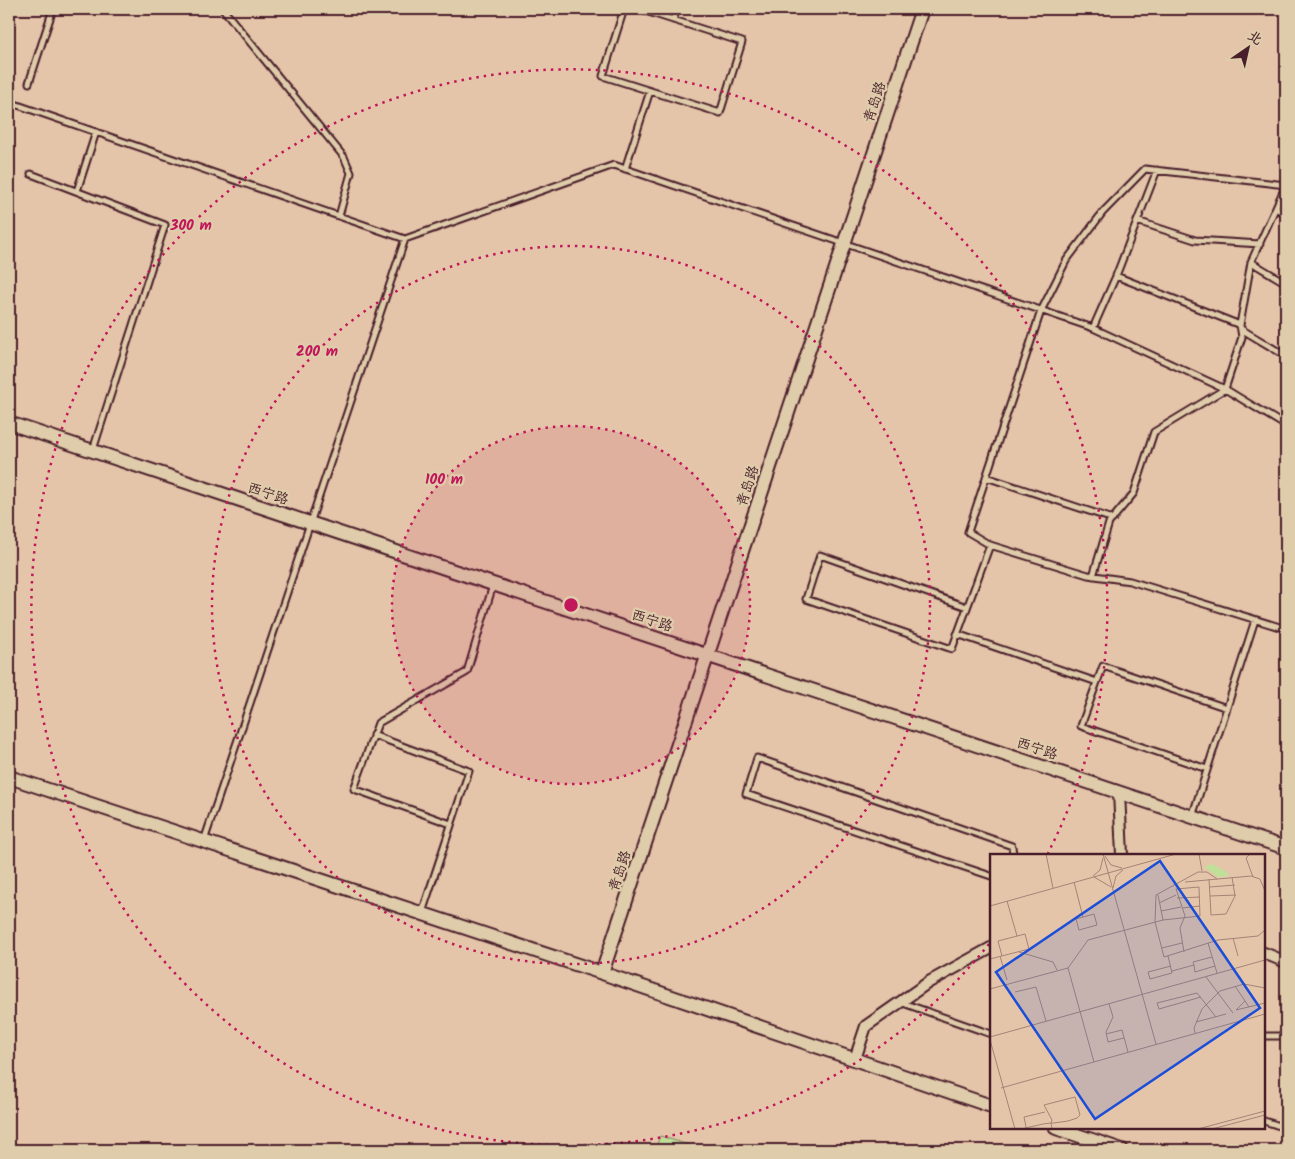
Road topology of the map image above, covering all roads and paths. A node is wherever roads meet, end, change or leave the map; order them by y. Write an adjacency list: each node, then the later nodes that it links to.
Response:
1 (53, 9): 8 (lane)
2 (223, 9): 19 (lane)
3 (624, 9): 9 (lane)
4 (639, 9): 7 (lane)
5 (677, 9): 7 (lane)
6 (922, 9): 23 (street, 青岛路)
7 (673, 20): 9 (lane)
8 (29, 83)
9 (650, 91): 12 (lane)
10 (9, 102): 11 (lane)
11 (96, 132): 16 (lane); 19 (lane)
12 (625, 169): 21 (lane); 23 (lane)
13 (1158, 170): 15 (lane); 20 (lane); 27 (lane)
14 (31, 174): 16 (lane)
15 (1286, 185): 17 (lane)
16 (77, 191): 34 (lane)
17 (1276, 208): 18 (lane); 22 (lane)
18 (1286, 214)
19 (339, 216): 21 (lane)
20 (1138, 221): 22 (lane); 25 (lane)
21 (404, 238): 37 (lane)
22 (1260, 244): 24 (lane)
23 (844, 245): 27 (lane); 45 (street, 青岛路)
24 (1251, 262): 26 (lane); 28 (lane)
25 (1116, 276): 28 (lane); 29 (lane)
26 (1286, 283)
27 (1041, 311): 29 (lane); 35 (lane)
28 (1240, 327): 30 (lane); 31 (lane)
29 (1093, 328): 31 (lane)
30 (1286, 356)
31 (1225, 389): 33 (lane); 36 (lane)
32 (9, 423): 34 (street, 西宁路)
33 (1286, 426)
34 (92, 451): 37 (street, 西宁路)
35 (986, 477): 36 (lane); 38 (lane)
36 (1113, 519): 39 (lane)
37 (310, 524): 40 (street, 西宁路); 54 (lane)
38 (990, 545): 39 (lane); 41 (lane)
39 (1093, 576): 42 (lane)
40 (494, 584): 45 (street, 西宁路); 48 (lane)
41 (967, 607): 44 (lane); 44 (lane)
42 (1255, 620): 43 (lane); 47 (lane)
43 (1286, 629)
44 (957, 634): 46 (lane)
45 (707, 656): 51 (street, 西宁路); 63 (street, 青岛路)
46 (1097, 682): 47 (lane); 49 (lane)
47 (1227, 708): 49 (lane)
48 (374, 736): 53 (lane); 53 (lane)
49 (1207, 769): 52 (lane)
50 (9, 777): 54 (street)
51 (1120, 792): 52 (street, 西宁路); 57 (street)
52 (1192, 817): 55 (street, 西宁路)
53 (451, 824): 59 (lane)
54 (204, 842): 59 (street)
55 (1286, 848)
56 (1013, 854): 58 (lane)
57 (1122, 854)
58 (990, 876)
59 (422, 914): 63 (street)
60 (990, 949): 64 (street)
61 (1265, 953): 62 (street)
62 (1286, 962)
63 (602, 973): 68 (street)
64 (900, 1002): 65 (lane); 68 (street)
65 (990, 1034)
66 (1265, 1036): 67 (lane)
67 (1286, 1036)
68 (855, 1059): 69 (street)
69 (990, 1106)
70 (1265, 1121): 71 (lane)
71 (1286, 1128)
72 (1059, 1129): 73 (street)
73 (1122, 1150)

